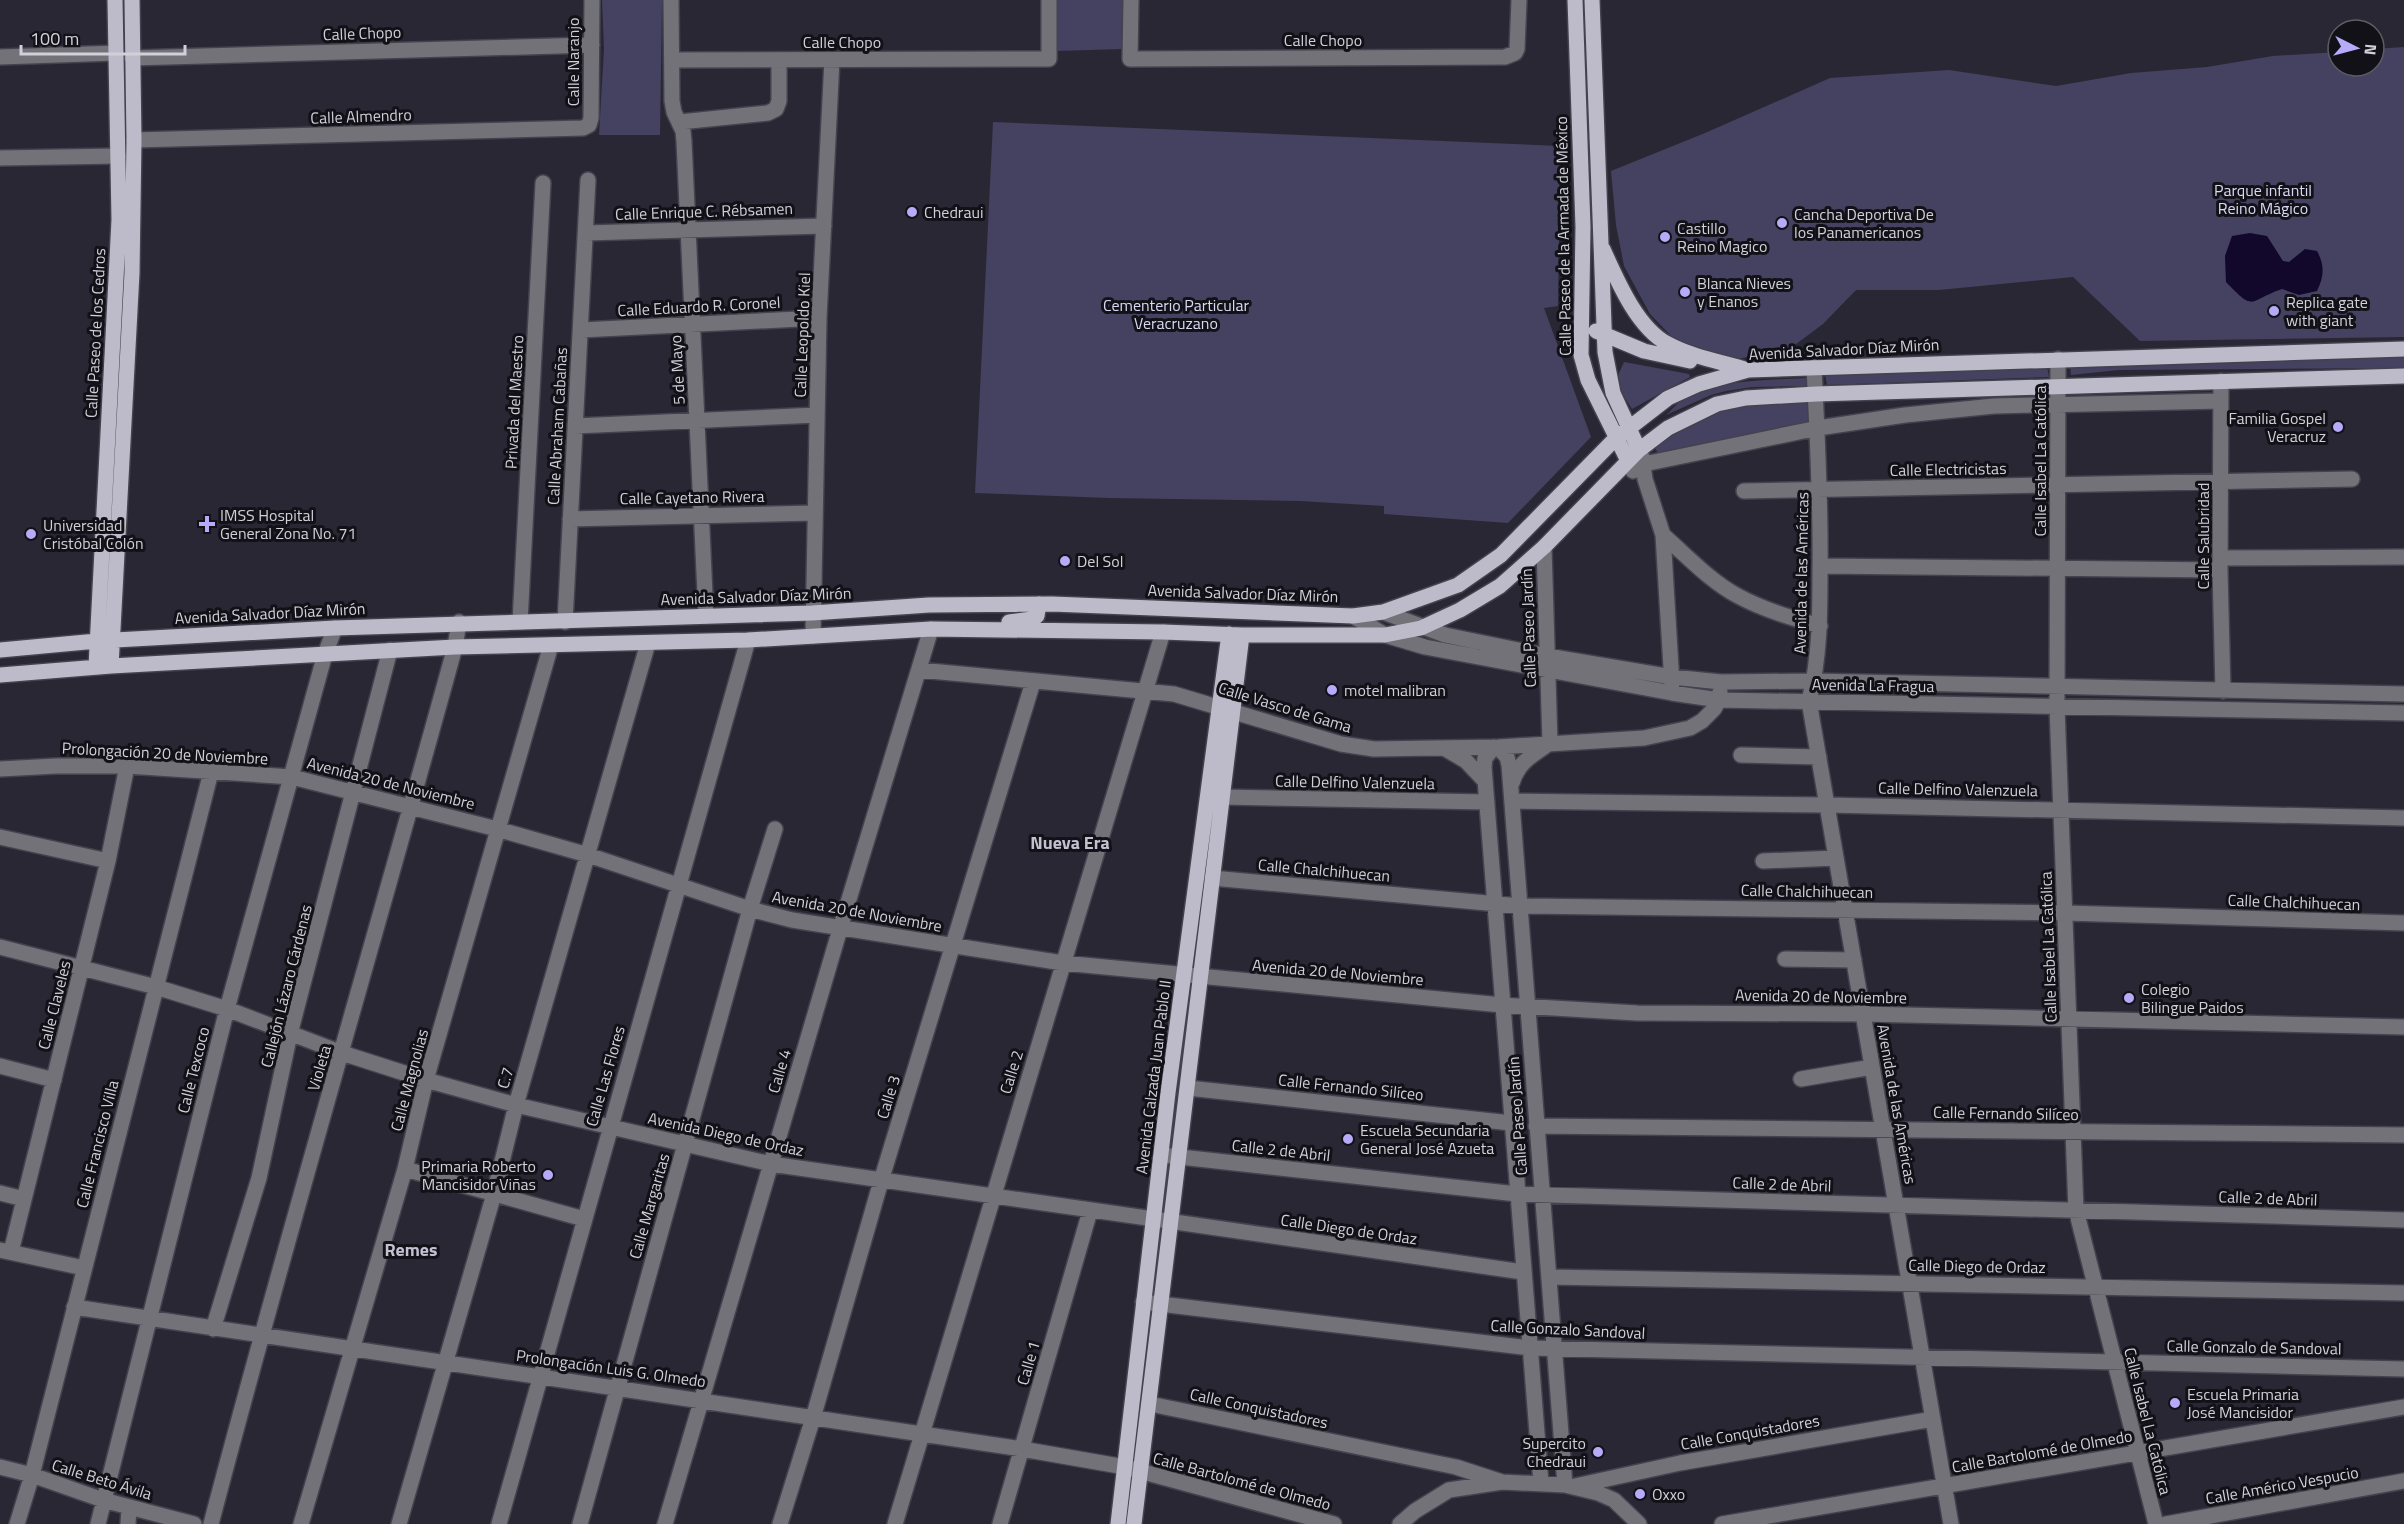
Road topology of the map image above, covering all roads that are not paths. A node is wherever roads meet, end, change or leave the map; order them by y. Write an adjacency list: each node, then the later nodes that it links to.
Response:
1 (115, 0): 11 (main road, Calle Paseo de los Cedros)
2 (132, 0): 13 (main road, Calle Paseo de los Cedros)
3 (591, 0): 10 (street, Calle Naranjo)
4 (671, 0): 14 (street, 5 de Mayo)
5 (1049, 0): 16 (street, Calle Chopo)
6 (1131, 0): 7 (street, Calle Chopo)
7 (1519, 0)
8 (1575, 0): 32 (main road, Calle Paseo de la Armada de México)
9 (1592, 0): 29 (main road)
10 (592, 45): 13 (street, Calle Chopo); 20 (street, Calle Naranjo)
11 (116, 53): 12 (street); 18 (main road, Calle Paseo de los Cedros)
12 (0, 57)
13 (132, 58): 17 (main road, Calle Paseo de los Cedros)
14 (672, 60): 15 (street, Calle Chopo); 19 (street, 5 de Mayo)
15 (779, 60): 16 (street, Calle Chopo); 19 (street)
16 (832, 60): 26 (street, Calle Leopoldo Kiel)
17 (133, 94): 18 (street); 21 (main road, Calle Paseo de los Cedros)
18 (117, 96): 22 (main road, Calle Paseo de los Cedros)
19 (680, 122): 27 (street, 5 de Mayo)
20 (589, 125): 21 (street, Calle Almendro)
21 (134, 140): 53 (main road, Calle Paseo de los Cedros)
22 (118, 156): 23 (street); 52 (main road, Calle Paseo de los Cedros)
23 (0, 158)
24 (588, 180): 28 (street, Calle Abraham Cabañas)
25 (543, 183): 75 (street, Privada del Maestro)
26 (824, 226): 27 (street, Calle Enrique C. Rébsamen); 30 (street, Calle Leopoldo Kiel)
27 (690, 230): 28 (street, Calle Enrique C. Rébsamen); 31 (street, 5 de Mayo)
28 (586, 233): 33 (street, Calle Abraham Cabañas)
29 (1600, 242): 34 (main road); 37 (main road)
30 (819, 318): 31 (street, Calle Eduardo R. Coronel); 46 (street, Calle Leopoldo Kiel)
31 (693, 325): 33 (street, Calle Eduardo R. Coronel); 47 (street, 5 de Mayo)
32 (1582, 328): 34 (main road); 51 (main road, Calle Paseo de la Armada de México)
33 (581, 330): 48 (street, Calle Abraham Cabañas)
34 (1603, 332): 37 (main road); 49 (main road)
35 (2404, 349): 36 (main road, Avenida Salvador Díaz Mirón)
36 (2058, 359): 38 (main road, Avenida Salvador Díaz Mirón); 42 (street, Calle Isabel La Católica)
37 (1722, 362): 39 (main road)
38 (1814, 367): 39 (main road, Avenida Salvador Díaz Mirón); 43 (street, Avenida de las Américas)
39 (1748, 370): 49 (main road, Avenida Salvador Díaz Mirón)
40 (2404, 376): 41 (main road)
41 (2221, 381): 42 (main road); 44 (street, Calle Salubridad)
42 (2058, 386): 43 (main road); 45 (street, Calle Isabel La Católica)
43 (1816, 394): 50 (street, Avenida de las Américas); 54 (main road)
44 (2221, 401): 45 (street); 56 (street, Calle Salubridad)
45 (2058, 403): 50 (street); 57 (street, Calle Isabel La Católica)
46 (817, 415): 47 (street); 60 (street, Calle Leopoldo Kiel)
47 (698, 420): 48 (street); 61 (street, 5 de Mayo)
48 (575, 426): 62 (street, Calle Abraham Cabañas)
49 (1628, 427): 51 (main road, Avenida Salvador Díaz Mirón); 54 (main road)
50 (1818, 428): 54 (street); 58 (street, Avenida de las Américas)
51 (1615, 439): 54 (main road, Calle Paseo de la Armada de México); 70 (main road, Avenida Salvador Díaz Mirón)
52 (107, 442): 53 (street); 87 (main road, Calle Paseo de los Cedros)
53 (124, 443): 87 (main road, Calle Paseo de los Cedros)
54 (1638, 465): 63 (street); 64 (main road)
55 (2352, 479): 56 (street, Calle Electricistas)
56 (2220, 482): 57 (street, Calle Electricistas); 66 (street, Calle Salubridad)
57 (2058, 485): 58 (street, Calle Electricistas); 68 (street, Calle Isabel La Católica)
58 (1821, 490): 59 (street, Calle Electricistas); 67 (street, Avenida de las Américas)
59 (1744, 491)
60 (814, 513): 61 (street, Calle Cayetano Rivera); 71 (street, Calle Leopoldo Kiel)
61 (702, 514): 62 (street, Calle Cayetano Rivera); 72 (street, 5 de Mayo)
62 (570, 519): 76 (street, Calle Abraham Cabañas)
63 (1663, 535): 77 (street); 98 (street)
64 (1544, 547): 79 (main road); 94 (street, Calle Paseo Jardín)
65 (2404, 557): 66 (street)
66 (2220, 564): 68 (street); 104 (street, Calle Salubridad)
67 (1820, 566): 68 (street); 77 (street, Avenida de las Américas)
68 (2058, 569): 102 (street, Calle Isabel La Católica)
69 (1039, 604): 71 (main road, Avenida Salvador Díaz Mirón); 73 (main road, Avenida Salvador Díaz Mirón); 81 (main road)
70 (1383, 612): 73 (main road, Avenida Salvador Díaz Mirón); 79 (street, Avenida La Fragua)
71 (812, 613): 72 (main road, Avenida Salvador Díaz Mirón); 85 (street, Calle Leopoldo Kiel)
72 (706, 616): 76 (main road, Avenida Salvador Díaz Mirón)
73 (1353, 616): 84 (street, Avenida La Fragua)
74 (459, 622): 75 (main road, Avenida Salvador Díaz Mirón); 78 (main road, Avenida Salvador Díaz Mirón); 90 (street, Violeta)
75 (520, 622): 76 (main road, Avenida Salvador Díaz Mirón)
76 (565, 622)
77 (1820, 626): 99 (street, Avenida de las Américas)
78 (335, 628): 87 (main road, Avenida Salvador Díaz Mirón); 93 (street, Calle Texcoco)
79 (1421, 628): 84 (main road); 94 (street, Avenida La Fragua)
80 (931, 629): 81 (main road); 85 (main road); 96 (street, Calle 4)
81 (997, 630): 82 (main road)
82 (1163, 632): 83 (main road); 103 (street, Calle 2)
83 (1235, 634): 84 (main road); 109 (main road, Avenida Calzada Juan Pablo II)
84 (1385, 634): 94 (street, Avenida La Fragua)
85 (813, 636): 86 (main road)
86 (748, 639): 88 (main road); 138 (street, Calle Las Flores)
87 (104, 640): 91 (main road, Avenida Salvador Díaz Mirón); 95 (main road, Calle Paseo de los Cedros)
88 (648, 643): 89 (main road); 133 (street, C.7)
89 (551, 645): 90 (main road); 130 (street, Calle Magnolias)
90 (455, 647): 92 (main road); 127 (street, Violeta)
91 (0, 650)
92 (390, 650): 93 (main road); 122 (street, Callejón Lázaro Cárdenas)
93 (325, 654): 95 (main road); 120 (street, Calle Texcoco)
94 (1547, 664): 98 (street, Avenida La Fragua); 105 (street, Avenida La Fragua); 112 (street, Calle Paseo Jardín)
95 (104, 666): 97 (main road)
96 (919, 670): 100 (street, Calle Vasco de Gama); 145 (street, Calle 4)
97 (0, 675)
98 (1672, 677): 101 (street, Avenida La Fragua); 105 (street)
99 (1814, 681): 101 (street, Avenida La Fragua); 102 (street, Avenida La Fragua); 108 (street, Avenida de las Américas)
100 (1033, 682): 103 (street, Calle Vasco de Gama); 146 (street, Calle 3)
101 (1721, 682): 107 (street)
102 (2057, 686): 104 (street, Avenida La Fragua); 110 (street, Calle Isabel La Católica)
103 (1145, 691): 109 (street, Calle Vasco de Gama); 150 (street, Calle 2)
104 (2223, 691): 106 (street, Avenida La Fragua)
105 (1672, 693): 107 (street, Avenida La Fragua)
106 (2404, 694)
107 (1719, 700): 108 (street, Avenida La Fragua); 112 (street, Calle Vasco de Gama)
108 (1809, 701): 110 (street, Avenida La Fragua); 116 (street, Avenida de las Américas)
109 (1225, 707): 113 (street, Calle Vasco de Gama); 124 (main road, Avenida Calzada Juan Pablo II); 152 (main road, Avenida Calzada Juan Pablo II)
110 (2057, 707): 111 (street, Avenida La Fragua); 128 (street, Calle Isabel La Católica)
111 (2404, 712)
112 (1550, 743): 114 (street, Calle Vasco de Gama); 123 (street)
113 (1442, 747): 114 (street, Calle Vasco de Gama); 121 (street)
114 (1496, 747): 121 (street, Calle Paseo Jardín); 123 (street, Calle Paseo Jardín)
115 (1741, 755): 116 (street)
116 (1819, 757): 126 (street, Avenida de las Américas)
117 (127, 766): 118 (street, Prolongación 20 de Noviembre); 119 (street, Prolongación 20 de Noviembre); 135 (street, Calle Claveles)
118 (0, 770)
119 (211, 772): 120 (street, Prolongación 20 de Noviembre); 154 (street, Calle Francisco Villa)
120 (292, 777): 122 (street, Avenida 20 de Noviembre); 157 (street, Calle Texcoco)
121 (1485, 781): 125 (street, Calle Paseo Jardín)
122 (354, 792): 127 (street, Avenida 20 de Noviembre); 161 (street, Callejón Lázaro Cárdenas)
123 (1511, 794): 126 (street, Calle Delfino Valenzuela); 140 (street, Calle Paseo Jardín)
124 (1222, 797): 125 (street, Calle Delfino Valenzuela); 137 (main road, Avenida Calzada Juan Pablo II)
125 (1487, 802): 139 (street, Calle Paseo Jardín)
126 (1827, 805): 128 (street, Calle Delfino Valenzuela); 134 (street, Avenida de las Américas)
127 (411, 806): 130 (street, Avenida 20 de Noviembre); 162 (street, Violeta)
128 (2061, 809): 129 (street, Calle Delfino Valenzuela); 143 (street, Calle Isabel La Católica)
129 (2404, 818)
130 (497, 829): 133 (street, Avenida 20 de Noviembre); 167 (street, Calle Magnolias)
131 (776, 829): 141 (street, Calle Margaritas)
132 (0, 837): 135 (street)
133 (588, 855): 138 (street, Avenida 20 de Noviembre); 169 (street, C.7)
134 (1836, 858): 136 (street); 142 (street, Avenida de las Américas)
135 (108, 861): 151 (street, Calle Claveles)
136 (1763, 861)
137 (1212, 878): 139 (street, Calle Chalchihuecan); 153 (main road, Avenida Calzada Juan Pablo II)
138 (679, 884): 141 (street, Avenida 20 de Noviembre); 172 (street, Calle Las Flores)
139 (1494, 904): 140 (street, Calle Chalchihuecan); 155 (street, Calle Paseo Jardín)
140 (1520, 906): 142 (street, Calle Chalchihuecan); 156 (street, Calle Paseo Jardín)
141 (750, 909): 145 (street, Avenida 20 de Noviembre); 176 (street, Calle Margaritas)
142 (1845, 910): 143 (street, Calle Chalchihuecan); 149 (street, Avenida de las Américas)
143 (2065, 913): 144 (street, Calle Chalchihuecan); 159 (street, Calle Isabel La Católica)
144 (2404, 923)
145 (840, 929): 146 (street, Avenida 20 de Noviembre); 179 (street, Calle 4)
146 (953, 945): 150 (street, Avenida 20 de Noviembre); 181 (street, Calle 3)
147 (0, 947): 151 (street, Avenida Diego de Ordaz)
148 (1785, 959): 149 (street)
149 (1854, 960): 158 (street, Avenida de las Américas)
150 (1063, 963): 152 (street, Avenida 20 de Noviembre); 186 (street, Calle 2)
151 (83, 968): 154 (street, Avenida Diego de Ordaz); 166 (street, Calle Claveles)
152 (1183, 975): 153 (street, Avenida 20 de Noviembre); 177 (main road, Avenida Calzada Juan Pablo II)
153 (1201, 977): 155 (street, Avenida 20 de Noviembre); 168 (main road, Avenida Calzada Juan Pablo II)
154 (156, 987): 157 (street, Avenida Diego de Ordaz); 196 (street, Calle Francisco Villa)
155 (1502, 1005): 156 (street, Avenida 20 de Noviembre); 170 (street, Calle Paseo Jardín)
156 (1527, 1006): 158 (street, Avenida 20 de Noviembre); 171 (street, Calle Paseo Jardín)
157 (226, 1009): 161 (street, Avenida Diego de Ordaz); 205 (street, Calle Texcoco)
158 (1863, 1014): 159 (street, Avenida 20 de Noviembre); 164 (street, Avenida de las Américas)
159 (2069, 1019): 160 (street, Avenida 20 de Noviembre); 174 (street, Calle Isabel La Católica)
160 (2404, 1028)
161 (288, 1033): 162 (street, Avenida Diego de Ordaz); 206 (street, Callejón Lázaro Cárdenas)
162 (342, 1053): 167 (street, Avenida Diego de Ordaz); 207 (street, Violeta)
163 (0, 1066): 166 (street)
164 (1872, 1067): 165 (street); 173 (street, Avenida de las Américas)
165 (1801, 1079)
166 (54, 1080): 187 (street, Calle Claveles)
167 (426, 1080): 169 (street, Avenida Diego de Ordaz); 180 (street, Calle Magnolias)
168 (1188, 1088): 170 (street, Calle Fernando Silíceo); 178 (main road, Avenida Calzada Juan Pablo II)
169 (516, 1105): 172 (street, Avenida Diego de Ordaz); 183 (street, C.7)
170 (1511, 1123): 184 (street, Calle Paseo Jardín)
171 (1536, 1126): 173 (street, Calle Fernando Silíceo); 185 (street, Calle Paseo Jardín)
172 (609, 1127): 176 (street, Avenida Diego de Ordaz); 191 (street, Calle Las Flores)
173 (1882, 1130): 174 (street, Calle Fernando Silíceo); 188 (street, Avenida de las Américas)
174 (2073, 1131): 175 (street, Calle Fernando Silíceo); 189 (street, Calle Isabel La Católica)
175 (2404, 1135)
176 (686, 1144): 179 (street, Avenida Diego de Ordaz); 216 (street, Calle Margaritas)
177 (1161, 1155): 178 (street, Calle 2 de Abril); 192 (main road, Avenida Calzada Juan Pablo II)
178 (1180, 1157): 184 (street, Calle 2 de Abril); 194 (main road, Avenida Calzada Juan Pablo II)
179 (771, 1164): 181 (street, Avenida Diego de Ordaz); 217 (street, Calle 4)
180 (405, 1169): 183 (street); 210 (street, Calle Magnolias)
181 (881, 1181): 186 (street, Avenida Diego de Ordaz); 220 (street, Calle 3)
182 (0, 1193): 187 (street)
183 (494, 1194): 191 (street); 213 (street, C.7)
184 (1517, 1194): 185 (street, Calle 2 de Abril); 197 (street, Calle Paseo Jardín)
185 (1541, 1194): 188 (street, Calle 2 de Abril); 198 (street, Calle Paseo Jardín)
186 (993, 1197): 190 (street, Avenida Diego de Ordaz); 222 (street, Calle 2)
187 (24, 1199): 195 (street, Calle Claveles)
188 (1896, 1206): 189 (street, Calle 2 de Abril); 199 (street, Avenida de las Américas)
189 (2076, 1210): 193 (street, Calle 2 de Abril); 200 (street, Calle Isabel La Católica)
190 (1090, 1211): 192 (street, Avenida Diego de Ordaz); 223 (street, Calle 1)
191 (584, 1219): 215 (street, Calle Las Flores)
192 (1153, 1220): 194 (street, Avenida Diego de Ordaz); 202 (main road, Avenida Calzada Juan Pablo II)
193 (2404, 1220)
194 (1171, 1222): 197 (street, Calle Diego de Ordaz); 203 (main road, Avenida Calzada Juan Pablo II)
195 (6, 1251): 196 (street)
196 (84, 1268): 204 (street, Calle Francisco Villa)
197 (1523, 1272): 208 (street, Calle Paseo Jardín)
198 (1549, 1277): 199 (street, Calle Diego de Ordaz); 209 (street, Calle Paseo Jardín)
199 (1909, 1282): 200 (street, Calle Diego de Ordaz); 211 (street, Avenida de las Américas)
200 (2095, 1287): 201 (street, Calle Diego de Ordaz); 212 (street, Calle Isabel La Católica)
201 (2404, 1293)
202 (1143, 1302): 203 (street, Calle Gonzalo Sandoval); 226 (main road, Avenida Calzada Juan Pablo II)
203 (1160, 1304): 208 (street, Calle Gonzalo Sandoval); 218 (main road, Avenida Calzada Juan Pablo II)
204 (74, 1307): 205 (street, Prolongación Luis G. Olmedo); 228 (street, Calle Francisco Villa)
205 (151, 1319): 206 (street, Prolongación Luis G. Olmedo); 234 (street, Calle Texcoco)
206 (213, 1329): 207 (street, Prolongación Luis G. Olmedo)
207 (260, 1335): 210 (street, Prolongación Luis G. Olmedo); 240 (street, Violeta)
208 (1530, 1348): 209 (street, Calle Gonzalo Sandoval); 231 (street, Calle Paseo Jardín)
209 (1552, 1348): 211 (street, Calle Gonzalo Sandoval); 232 (street, Calle Paseo Jardín)
210 (353, 1349): 213 (street, Prolongación Luis G. Olmedo); 241 (street, Calle Magnolias)
211 (1922, 1358): 212 (street, Calle Gonzalo de Sandoval); 221 (street, Avenida de las Américas)
212 (2115, 1362): 214 (street, Calle Gonzalo de Sandoval); 224 (street, Calle Isabel La Católica)
213 (446, 1363): 215 (street, Prolongación Luis G. Olmedo); 242 (street, C.7)
214 (2404, 1369)
215 (542, 1376): 216 (street, Prolongación Luis G. Olmedo); 243 (street, Calle Las Flores)
216 (617, 1388): 217 (street, Prolongación Luis G. Olmedo); 244 (street, Calle Margaritas)
217 (702, 1400): 220 (street, Prolongación Luis G. Olmedo); 245 (street, Calle 4)
218 (1150, 1404): 227 (main road, Avenida Calzada Juan Pablo II); 230 (street, Calle Conquistadores)
219 (2404, 1407): 224 (street, Calle Bartolomé de Olmedo)
220 (813, 1418): 222 (street, Prolongación Luis G. Olmedo); 246 (street, Calle 3)
221 (1933, 1419): 232 (street, Calle Conquistadores); 233 (street, Avenida de las Américas)
222 (922, 1433): 223 (street, Prolongación Luis G. Olmedo); 247 (street, Calle 2)
223 (1022, 1449): 226 (street, Prolongación Luis G. Olmedo); 248 (street, Calle 1)
224 (2138, 1453): 233 (street, Calle Bartolomé de Olmedo); 256 (street, Calle Isabel La Católica)
225 (0, 1467): 228 (street, Calle Beto Ávila)
226 (1125, 1467): 227 (street, Prolongación Luis G. Olmedo); 249 (main road, Avenida Calzada Juan Pablo II)
227 (1141, 1472): 250 (main road, Avenida Calzada Juan Pablo II); 251 (street, Calle Bartolomé de Olmedo)
228 (32, 1475): 234 (street, Calle Beto Ávila); 236 (street, Calle Francisco Villa)
229 (2404, 1481): 257 (street, Calle Américo Vespucio)
230 (1502, 1482): 231 (street); 252 (street)
231 (1541, 1483): 232 (street)
232 (1570, 1486): 253 (street)
233 (1944, 1486): 254 (street, Calle Bartolomé de Olmedo); 255 (street, Avenida de las Américas)
234 (103, 1500): 235 (street, Calle Beto Ávila); 237 (street, Calle Texcoco)
235 (129, 1508): 238 (street); 239 (street, Calle Beto Ávila)
236 (17, 1524)
237 (98, 1524)
238 (128, 1524)
239 (194, 1524)
240 (211, 1524)
241 (301, 1524)
242 (399, 1524)
243 (499, 1524)
244 (580, 1524)
245 (665, 1524)
246 (780, 1524)
247 (895, 1524)
248 (1000, 1524)
249 (1118, 1524)
250 (1134, 1524)
251 (1334, 1524)
252 (1400, 1524)
253 (1639, 1524)
254 (1722, 1524)
255 (1951, 1524)
256 (2156, 1524)
257 (2166, 1524)

